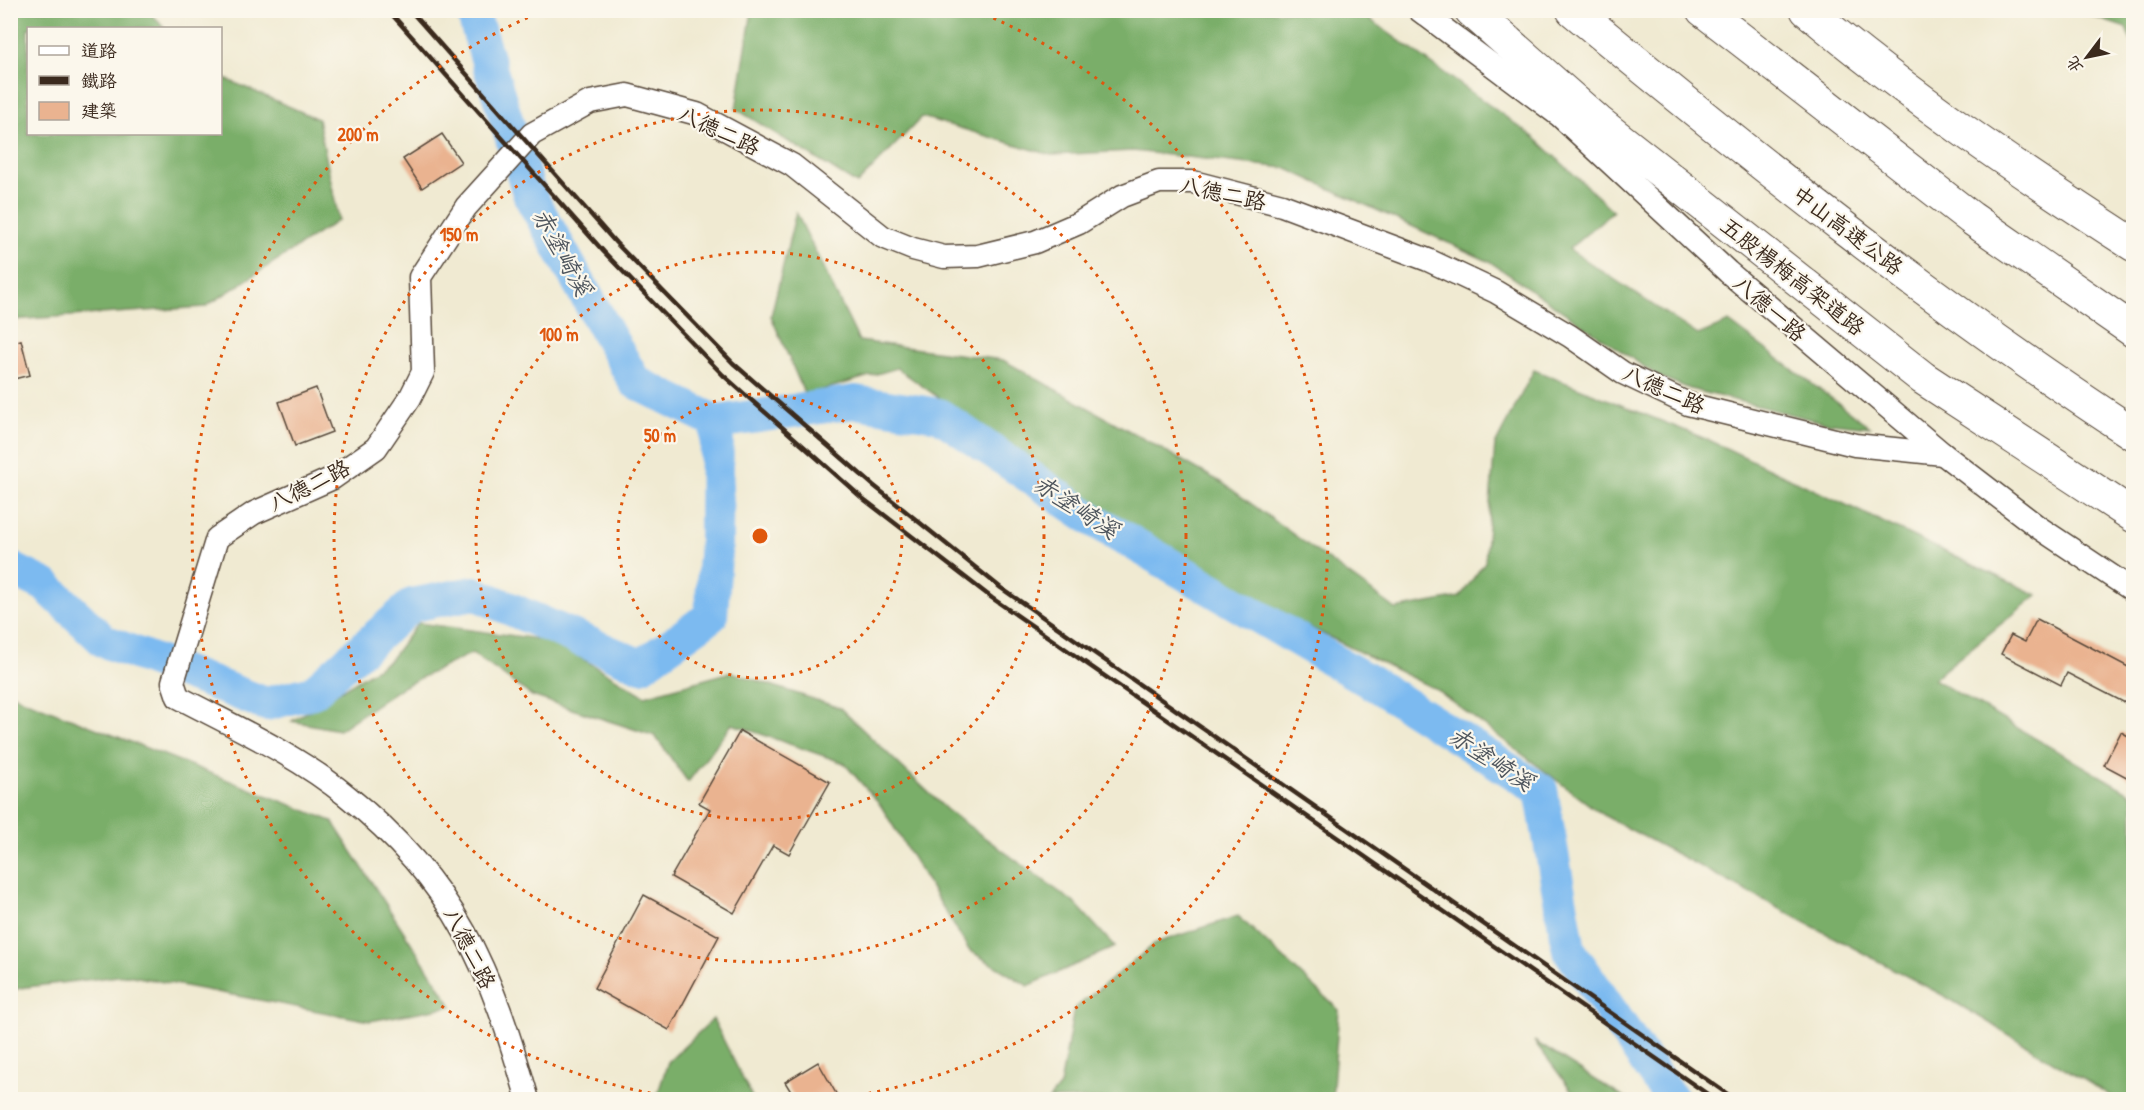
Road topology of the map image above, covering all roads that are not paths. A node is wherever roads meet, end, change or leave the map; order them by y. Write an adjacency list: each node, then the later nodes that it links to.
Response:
1 (1419, 10): 9 (street, 八德一路)
2 (1471, 10): 10 (highway, 五股楊梅高架道路)
3 (1574, 10): 8 (highway, 中山高速公路)
4 (1703, 10): 7 (highway)
5 (1807, 10): 6 (highway)
6 (2133, 245)
7 (2133, 331)
8 (2133, 434)
9 (1943, 454): 11 (street, 八德一路); 12 (street, 八德二路)
10 (2133, 516)
11 (2133, 591)
12 (528, 1100)

